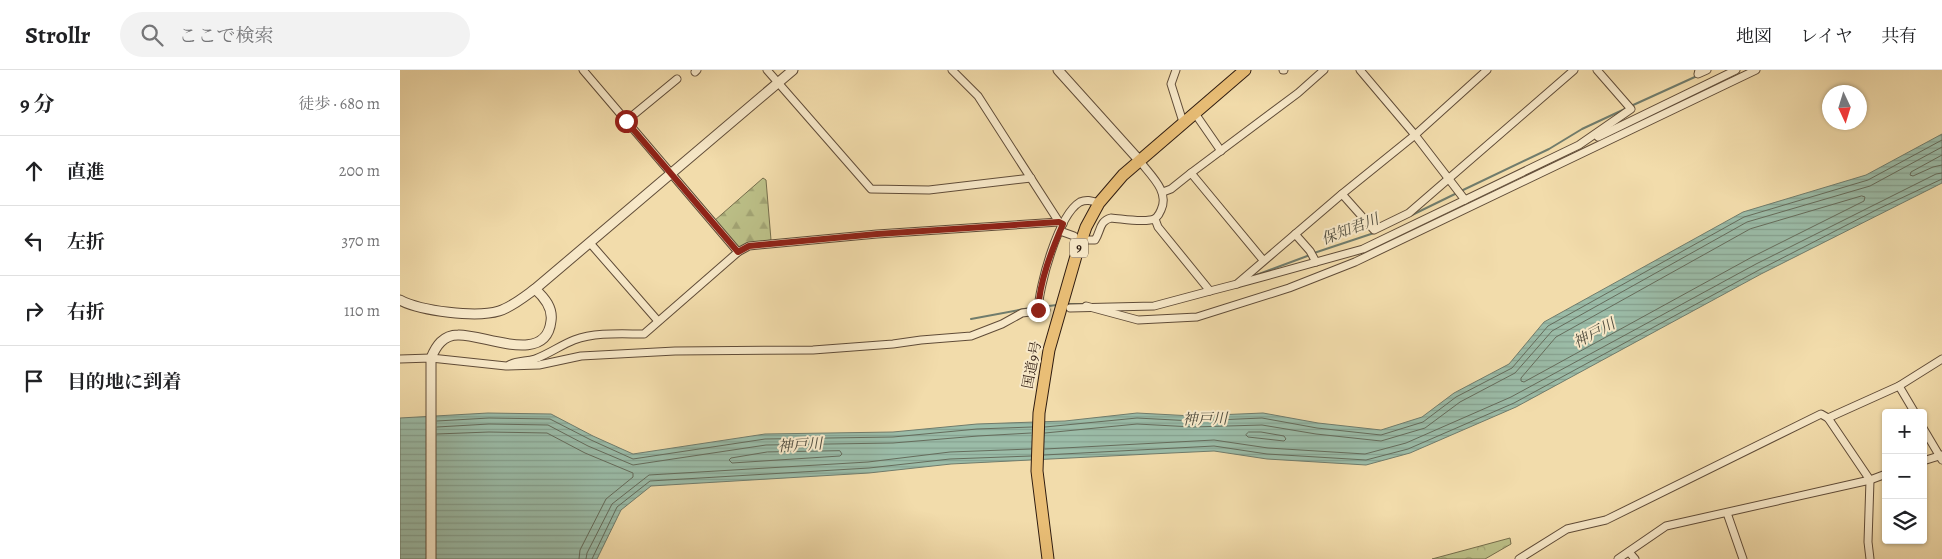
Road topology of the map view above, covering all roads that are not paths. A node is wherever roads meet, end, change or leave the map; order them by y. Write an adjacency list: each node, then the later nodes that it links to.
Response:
1 (583, 70): 20 (street)
2 (767, 70): 18 (street)
3 (793, 70): 18 (street)
4 (952, 70): 28 (street)
5 (1058, 70): 25 (street)
6 (1176, 70): 21 (street)
7 (1245, 70): 19 (highway, 国道9号 / 9)
8 (1324, 70): 24 (street)
9 (1360, 70): 22 (street)
10 (1487, 70): 22 (street)
11 (1574, 70): 29 (street)
12 (1597, 70): 23 (street)
13 (1698, 70): 14 (street)
14 (1707, 70)
15 (1736, 70): 23 (street)
16 (1756, 70): 48 (street)
17 (677, 79): 20 (street)
18 (778, 83): 27 (street); 28 (street)
19 (1194, 112): 21 (highway, 国道9号 / 9); 24 (street)
20 (626, 121): 27 (street)
21 (1183, 122): 25 (highway, 国道9号 / 9)
22 (1415, 135): 29 (street); 31 (street)
23 (1579, 146): 32 (street)
24 (1221, 151): 26 (street)
25 (1138, 160): 30 (street); 33 (highway, 国道9号 / 9)
26 (1191, 173): 30 (street); 42 (street)
27 (671, 174): 40 (street); 41 (street)
28 (1031, 178): 35 (street)
29 (1449, 179): 31 (street); 32 (street)
30 (1163, 192): 34 (street)
31 (1342, 194): 37 (street)
32 (1465, 200): 43 (street)
33 (1099, 203): 35 (street); 66 (highway, 国道9号 / 9)
34 (1155, 219): 39 (street); 46 (street)
35 (1061, 223): 36 (street); 41 (street)
36 (1060, 231): 38 (street); 54 (street)
37 (1295, 234): 42 (street); 43 (street)
38 (1074, 236)
39 (1088, 240)
40 (590, 243): 45 (street); 50 (street)
41 (738, 252): 50 (street)
42 (1264, 260): 44 (street)
43 (1316, 262): 44 (street)
44 (1238, 284): 46 (street)
45 (535, 289): 47 (street); 51 (street)
46 (1210, 291): 48 (street)
47 (400, 300)
48 (1086, 306): 49 (street)
49 (1070, 308)
50 (658, 321): 54 (street)
51 (431, 358): 52 (street); 54 (street); 65 (street)
52 (400, 359)
53 (1942, 359): 55 (street)
54 (506, 366)
55 (1899, 386): 56 (street); 57 (street)
56 (1912, 409)
57 (1828, 418): 62 (street); 67 (street)
58 (1927, 434): 59 (street)
59 (1941, 457): 60 (street)
60 (1927, 460)
61 (1882, 476): 62 (street)
62 (1870, 480): 63 (street); 71 (street)
63 (1727, 513): 64 (street); 70 (street)
64 (1629, 552): 68 (street); 69 (street)
65 (431, 559)
66 (1048, 559)
67 (1519, 559)
68 (1618, 559)
69 (1635, 559)
70 (1744, 559)
71 (1870, 559)

